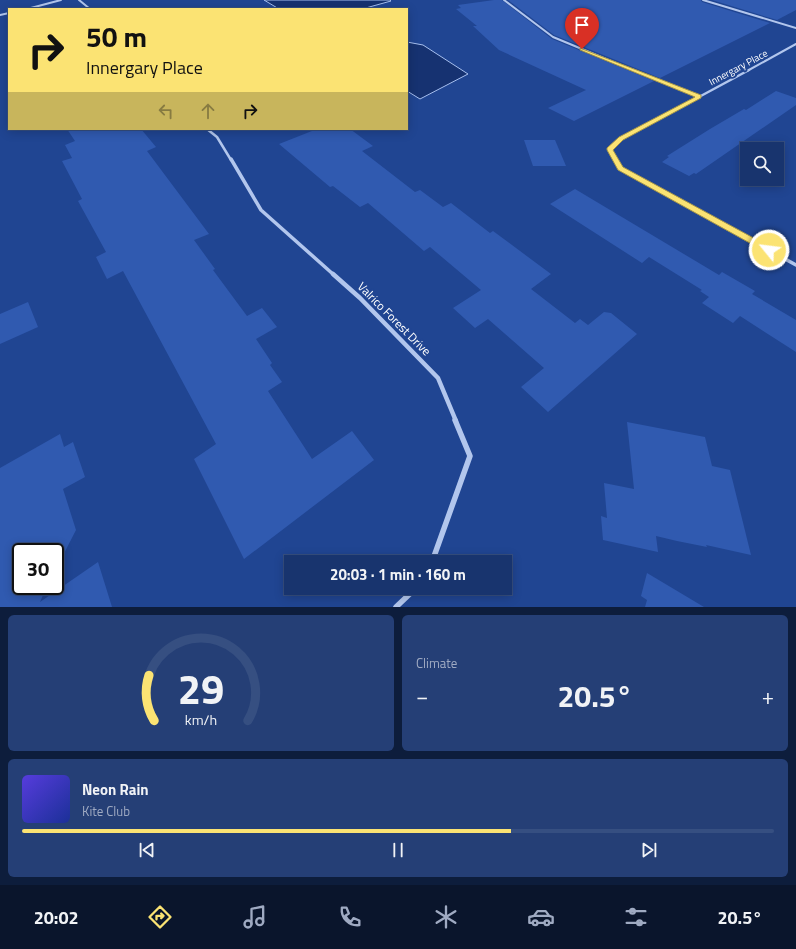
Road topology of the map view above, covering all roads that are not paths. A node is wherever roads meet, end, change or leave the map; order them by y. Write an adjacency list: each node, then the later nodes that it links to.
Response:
1 (61, 0): 5 (street)
2 (79, 0): 6 (street)
3 (504, 0): 9 (street)
4 (703, 0): 7 (street)
5 (31, 8)
6 (89, 8)
7 (796, 28)
8 (796, 44): 9 (street, Innergary Place)
9 (699, 96): 11 (street, Innergary Place)
10 (208, 130): 12 (street, Valrico Forest Drive)
11 (796, 265)
12 (435, 555)
13 (409, 595): 14 (street)
14 (396, 607)

